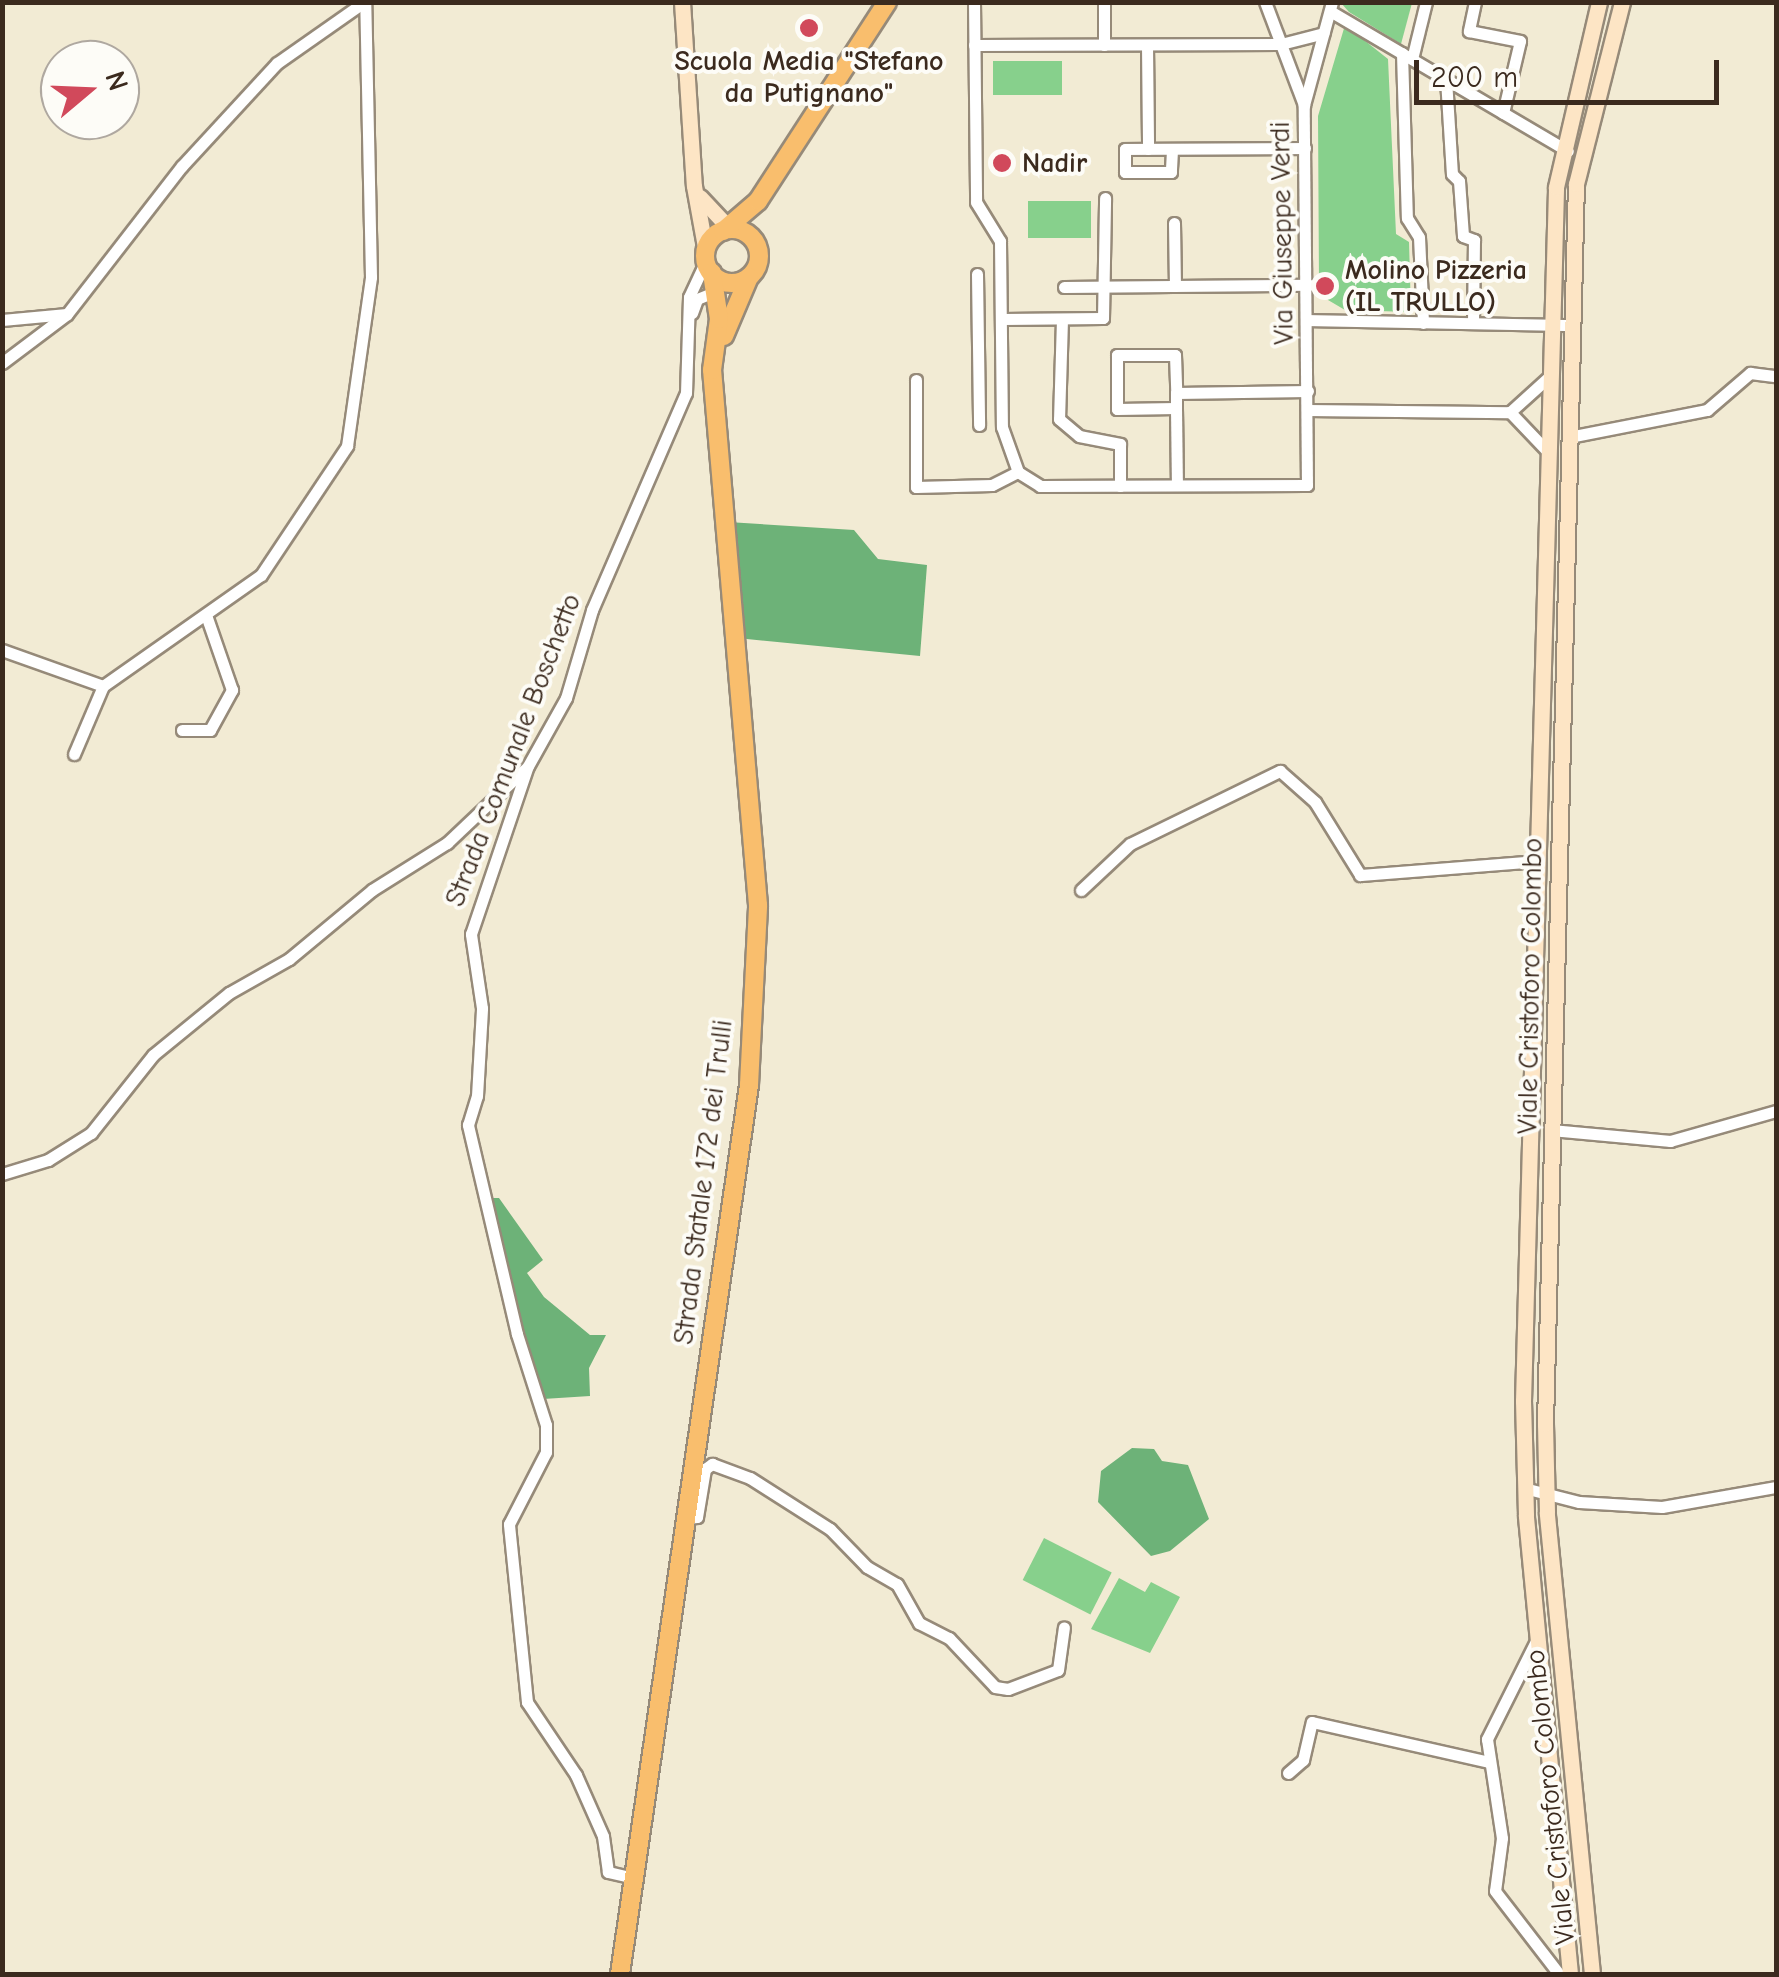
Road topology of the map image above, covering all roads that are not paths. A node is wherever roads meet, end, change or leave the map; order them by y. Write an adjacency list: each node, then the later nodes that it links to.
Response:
1 (365, 2): 39 (street); 66 (street)
2 (682, 2): 26 (main road)
3 (887, 2): 28 (main road)
4 (974, 2): 16 (street)
5 (1104, 2): 13 (street)
6 (1265, 2): 15 (street, Via Giuseppe Verdi)
7 (1426, 2): 17 (street)
8 (1475, 2): 20 (street)
9 (1599, 2): 21 (main road, Viale Cristoforo Colombo)
10 (1622, 2): 25 (main road, Viale Cristoforo Colombo)
11 (1331, 7): 12 (street); 17 (street)
12 (1324, 34): 15 (street); 19 (street)
13 (1104, 44): 14 (street); 16 (street)
14 (1147, 44): 15 (street); 23 (street)
15 (1281, 44): 19 (street, Via Giuseppe Verdi)
16 (974, 45): 41 (street)
17 (1407, 56): 18 (street); 44 (street)
18 (1446, 79): 20 (street); 45 (street)
19 (1304, 106): 22 (street, Via Giuseppe Verdi)
20 (1503, 113): 21 (street)
21 (1561, 146): 25 (street); 46 (main road, Viale Cristoforo Colombo)
22 (1305, 148): 24 (street); 34 (street, Via Giuseppe Verdi)
23 (1148, 150): 24 (street); 24 (street)
24 (1172, 150)
25 (1580, 154): 47 (main road, Viale Cristoforo Colombo)
26 (695, 179): 30 (main road); 32 (main road)
27 (1105, 198): 37 (street)
28 (758, 201): 30 (main road); 31 (main road)
29 (1174, 222): 35 (street)
30 (728, 225): 31 (main road); 32 (main road)
31 (756, 243): 32 (main road)
32 (720, 273): 38 (street); 38 (street, Strada Comunale Boschetto); 49 (main road); 49 (main road, Strada Statale 172 dei Trulli)
33 (977, 274): 53 (street)
34 (1309, 285): 35 (street); 43 (street, Via Giuseppe Verdi)
35 (1176, 286): 37 (street)
36 (1064, 287): 37 (street)
37 (1105, 287): 40 (street)
38 (692, 313): 71 (street, Strada Comunale Boschetto)
39 (67, 314): 42 (street); 48 (street)
40 (1062, 318): 41 (street); 65 (street)
41 (1002, 319): 54 (street)
42 (2, 320)
43 (1310, 320): 44 (street); 55 (street, Via Giuseppe Verdi)
44 (1422, 323): 45 (street)
45 (1473, 323): 46 (street)
46 (1551, 325): 47 (street); 50 (main road, Viale Cristoforo Colombo)
47 (1572, 325): 61 (main road, Viale Cristoforo Colombo)
48 (2, 363)
49 (712, 370): 82 (main road, Strada Statale 172 dei Trulli)
50 (1551, 375): 59 (street); 62 (main road, Viale Cristoforo Colombo)
51 (1776, 376): 61 (street)
52 (916, 380): 63 (street)
53 (978, 386): 54 (street); 60 (street)
54 (1002, 386): 63 (street)
55 (1308, 391): 56 (street); 58 (street, Via Giuseppe Verdi)
56 (1176, 393): 57 (street); 57 (street)
57 (1176, 408): 64 (street)
58 (1308, 410): 59 (street); 64 (street, Via Giuseppe Verdi)
59 (1510, 412): 62 (street)
60 (979, 425)
61 (1568, 437): 73 (main road, Viale Cristoforo Colombo)
62 (1549, 454): 72 (main road, Viale Cristoforo Colombo)
63 (1018, 472): 65 (street)
64 (1177, 485): 65 (street)
65 (1120, 486)
66 (206, 614): 68 (street); 69 (street)
67 (2, 650): 68 (street)
68 (102, 686): 70 (street)
69 (182, 730)
70 (74, 754)
71 (528, 766): 78 (street); 87 (street, Strada Comunale Boschetto)
72 (1540, 772): 73 (street); 74 (main road, Viale Cristoforo Colombo)
73 (1560, 772): 77 (main road, Viale Cristoforo Colombo)
74 (1538, 861): 75 (street); 79 (main road, Viale Cristoforo Colombo)
75 (1081, 890)
76 (1776, 1111): 77 (street)
77 (1551, 1130): 81 (main road, Viale Cristoforo Colombo)
78 (2, 1174)
79 (1524, 1488): 81 (street); 84 (main road, Viale Cristoforo Colombo)
80 (1776, 1488): 81 (street)
81 (1546, 1492): 91 (main road, Viale Cristoforo Colombo)
82 (686, 1518): 83 (street); 87 (main road, Strada Statale 172 dei Trulli)
83 (1064, 1627)
84 (1537, 1639): 85 (street); 90 (main road, Viale Cristoforo Colombo)
85 (1489, 1762): 86 (street); 89 (street)
86 (1288, 1772)
87 (634, 1878): 88 (main road, Strada Statale 172 dei Trulli)
88 (620, 1974)
89 (1559, 1974)
90 (1570, 1974)
91 (1592, 1974)

